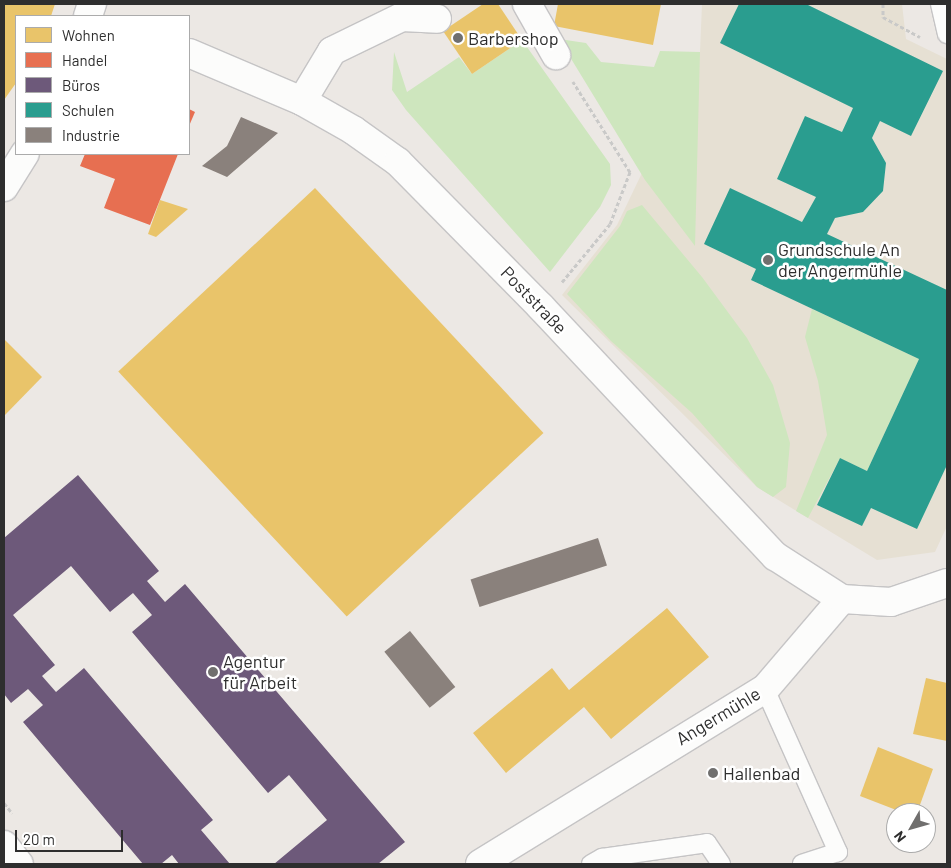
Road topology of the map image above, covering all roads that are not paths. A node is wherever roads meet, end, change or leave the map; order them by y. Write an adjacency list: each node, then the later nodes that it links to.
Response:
1 (526, 4): 6 (street)
2 (940, 4): 4 (lane)
3 (437, 19): 7 (street)
4 (947, 34)
5 (190, 52): 7 (street, Poststraße)
6 (556, 54)
7 (302, 101): 11 (street, Poststraße)
8 (23, 155): 9 (street)
9 (4, 187)
10 (947, 583): 11 (street)
11 (842, 599): 12 (street, Angermühle)
12 (764, 689): 14 (lane); 16 (street, Angermühle)
13 (4, 845): 15 (street)
14 (840, 858): 19 (lane)
15 (20, 864)
16 (480, 864)
17 (591, 864): 18 (lane)
18 (721, 864)
19 (802, 864)

